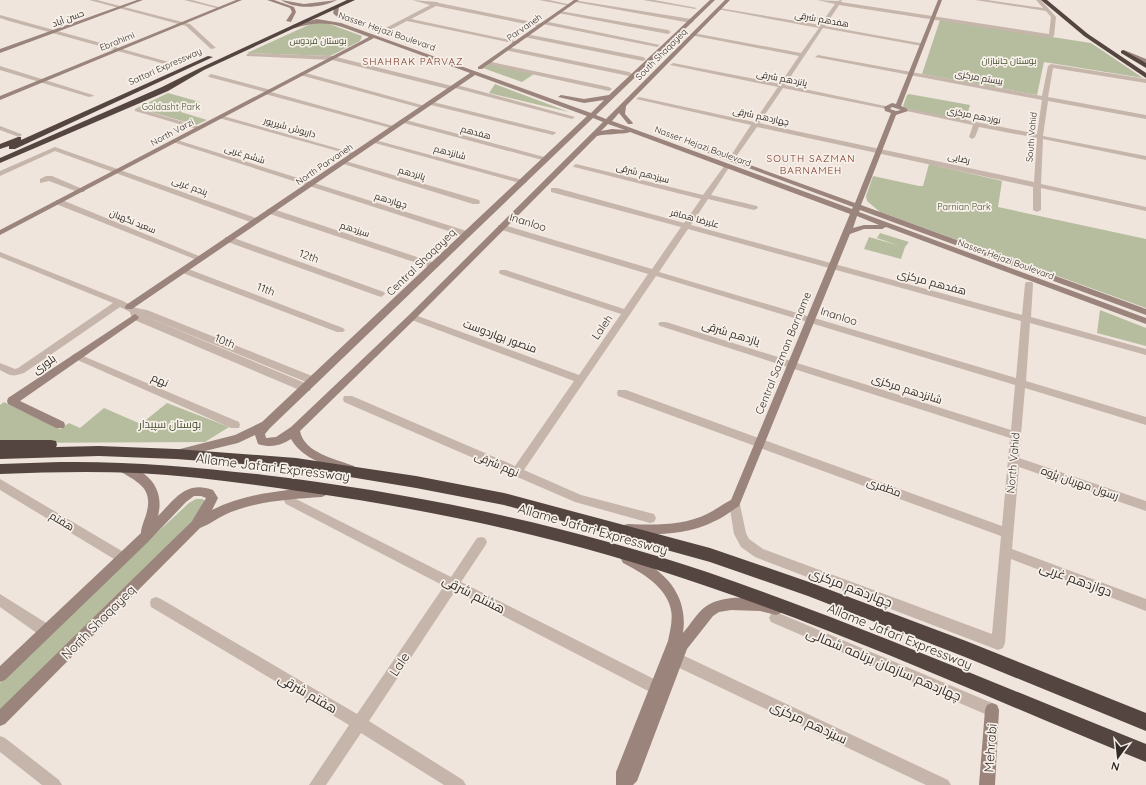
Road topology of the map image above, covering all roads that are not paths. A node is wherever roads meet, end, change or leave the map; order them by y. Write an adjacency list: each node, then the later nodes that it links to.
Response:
1 (91, 0): 26 (street)
2 (141, 0): 26 (main road, حسن آباد)
3 (186, 0): 27 (street)
4 (240, 0): 27 (main road, Ebrahimi)
5 (269, 0): 28 (main road)
6 (283, 0): 25 (main road)
7 (335, 0): 25 (main road)
8 (352, 0): 22 (highway)
9 (414, 0): 23 (street)
10 (442, 0): 23 (street)
11 (541, 0): 24 (street)
12 (645, 0): 29 (street)
13 (713, 0): 39 (main road, South Shaqayeq)
14 (728, 0): 30 (main road, South Shaqayeq)
15 (819, 0): 21 (street)
16 (940, 0): 35 (main road)
17 (977, 0): 31 (street)
18 (1038, 0): 31 (street)
19 (1044, 0): 83 (highway)
20 (576, 1): 24 (main road, Parvaneh); 39 (street)
21 (839, 2): 35 (street); 38 (street)
22 (338, 3): 37 (highway); 41 (main road, Nasser Hejazi Boulevard); 45 (highway, Sattari Expressway)
23 (435, 4): 36 (street); 44 (street)
24 (570, 5): 32 (main road, Parvaneh)
25 (299, 6): 28 (main road)
26 (120, 8): 40 (street); 47 (main road, حسن آباد)
27 (220, 8): 40 (main road, Ebrahimi)
28 (292, 8): 37 (main road)
29 (695, 8)
30 (719, 9): 46 (street, هفدهم شرقی); 50 (main road, South Shaqayeq)
31 (1046, 10): 35 (street)
32 (560, 12): 44 (main road, Parvaneh); 48 (street)
33 (0, 16): 47 (street)
34 (811, 17): 38 (street)
35 (933, 18): 55 (main road)
36 (406, 19): 49 (street); 54 (street)
37 (290, 20): 42 (highway)
38 (826, 20): 46 (street)
39 (691, 21): 93 (main road, South Shaqayeq)
40 (183, 23): 57 (street); 59 (main road, Ebrahimi)
41 (352, 23): 43 (main road); 49 (main road, Nasser Hejazi Boulevard)
42 (282, 24)
43 (339, 24): 45 (main road, Nasser Hejazi Boulevard); 52 (main road, Nasser Hejazi Boulevard)
44 (542, 24): 51 (main road, Parvaneh); 56 (street)
45 (295, 26): 76 (highway, Sattari Expressway)
46 (822, 27): 55 (street, هفدهم شرقی); 64 (street)
47 (53, 32): 59 (street); 60 (main road, حسن آباد)
48 (668, 32)
49 (380, 33): 69 (main road, Nasser Hejazi Boulevard)
50 (693, 35): 64 (street); 98 (main road, South Shaqayeq)
51 (526, 36): 54 (main road, Parvaneh); 67 (street)
52 (373, 37): 66 (main road, North Varzi); 77 (main road, Nasser Hejazi Boulevard)
53 (1106, 40): 61 (highway)
54 (517, 42): 58 (main road, Parvaneh)
55 (922, 44): 81 (main road)
56 (657, 45)
57 (213, 48)
58 (507, 49): 70 (main road, Parvaneh); 80 (street)
59 (118, 50): 72 (street); 84 (main road, Ebrahimi)
60 (0, 51)
61 (1124, 52): 68 (main road); 74 (highway)
62 (218, 53): 73 (highway, Sattari Expressway)
63 (248, 55): 66 (street)
64 (803, 55): 87 (street)
65 (818, 57): 81 (street, بیستم مرکزی)
66 (332, 58): 79 (main road, North Varzi); 86 (street)
67 (643, 59)
68 (1146, 61)
69 (466, 63)
70 (487, 63): 77 (main road, Parvaneh); 88 (street)
71 (673, 65): 87 (street, پانزدهم شرقی)
72 (174, 66)
73 (190, 66): 76 (highway); 105 (highway, Sattari Expressway)
74 (1146, 66)
75 (0, 68): 84 (street)
76 (202, 69): 114 (highway, Sattari Expressway)
77 (476, 69): 78 (main road, Nasser Hejazi Boulevard); 86 (main road, North Parvaneh); 103 (main road, Nasser Hejazi Boulevard)
78 (488, 70)
79 (302, 74): 89 (main road, North Varzi); 97 (street)
80 (629, 74)
81 (910, 74): 95 (street, بیستم مرکزی); 99 (main road)
82 (211, 76): 89 (street)
83 (1146, 76)
84 (42, 81): 91 (street); 94 (main road, Ebrahimi)
85 (1146, 81): 95 (street, South Vahid)
86 (453, 87): 97 (main road, North Parvaneh); 107 (street)
87 (781, 87): 100 (street, پانزدهم شرقی); 112 (street)
88 (609, 89)
89 (268, 92): 106 (main road, North Varzi); 115 (street)
90 (554, 94): 92 (main road, Nasser Hejazi Boulevard)
91 (91, 96)
92 (561, 97): 93 (main road); 103 (main road, Nasser Hejazi Boulevard)
93 (611, 97): 103 (main road, South Shaqayeq)
94 (0, 98)
95 (1044, 98): 108 (street, بیستم مرکزی); 123 (street, South Vahid)
96 (639, 99): 112 (street, چهاردهم شرقی)
97 (426, 105): 110 (main road, North Parvaneh); 118 (street)
98 (623, 105): 109 (main road, South Shaqayeq); 111 (main road)
99 (898, 106): 100 (main road); 102 (main road)
100 (887, 107): 104 (main road)
101 (138, 110): 117 (street)
102 (905, 110): 104 (main road); 113 (street, نوزدهم مرکزی)
103 (594, 113): 109 (main road, Nasser Hejazi Boulevard); 131 (main road, Central Shaqayeq)
104 (894, 113): 127 (main road, Central Sazman Barname)
105 (79, 116): 126 (highway); 128 (highway, Sattari Expressway)
106 (221, 117): 117 (main road, North Varzi); 129 (street, داریوش شیرپور)
107 (572, 117)
108 (1146, 117)
109 (609, 119): 111 (main road, Nasser Hejazi Boulevard); 119 (main road, Nasser Hejazi Boulevard); 120 (main road)
110 (402, 121): 115 (main road, North Parvaneh); 131 (street, هفدهم)
111 (630, 123): 134 (main road, Nasser Hejazi Boulevard)
112 (756, 124): 127 (street, چهاردهم شرقی); 134 (street)
113 (976, 125): 122 (street); 123 (street, نوزدهم مرکزی)
114 (82, 126): 132 (highway, Sattari Expressway); 136 (highway)
115 (394, 127): 125 (main road, North Parvaneh)
116 (0, 128): 121 (street)
117 (198, 128): 124 (main road, North Varzi)
118 (553, 133)
119 (638, 133): 120 (main road); 134 (main road, Nasser Hejazi Boulevard)
120 (594, 134): 155 (main road)
121 (19, 135)
122 (972, 137)
123 (1040, 138): 130 (street, نوزدهم مرکزی); 141 (street, South Vahid)
124 (175, 141): 137 (main road, North Varzi); 142 (street, ششم غربی)
125 (373, 141): 129 (main road, North Parvaneh); 140 (street, شانزدهم)
126 (0, 147)
127 (878, 150): 141 (street, رضایی); 149 (main road, Central Sazman Barname)
128 (0, 152)
129 (354, 154): 133 (main road, North Parvaneh)
130 (1146, 158)
131 (546, 159): 140 (main road, Central Shaqayeq)
132 (0, 160)
133 (342, 162): 142 (main road, North Parvaneh); 147 (street, پانزدهم)
134 (729, 163): 145 (street); 149 (main road, Nasser Hejazi Boulevard)
135 (576, 166): 145 (street, سیزدهم شرقی)
136 (0, 167)
137 (118, 171): 138 (street, پنجم غربی); 143 (main road, North Varzi); 153 (street, پنجم غربی)
138 (0, 174)
139 (43, 181): 143 (street)
140 (523, 181): 159 (main road, Central Shaqayeq)
141 (1036, 184): 150 (street, رضایی); 151 (street, South Vahid)
142 (309, 185): 152 (main road, North Parvaneh); 159 (street, چهاردهم)
143 (81, 190): 146 (main road, North Varzi)
144 (554, 190): 154 (street, علیرضا همافر)
145 (706, 197): 148 (street, سیزدهم شرقی); 154 (street, Laleh)
146 (58, 202): 158 (main road, North Varzi); 162 (street, سعید نگهبان)
147 (476, 202)
148 (754, 208)
149 (855, 209): 156 (main road, Nasser Hejazi Boulevard); 157 (main road, Central Sazman Barname); 171 (main road, Nasser Hejazi Boulevard)
150 (1146, 209)
151 (1037, 210)
152 (270, 211): 153 (main road, North Parvaneh); 163 (street, سیزدهم)
153 (256, 221): 160 (main road, North Parvaneh)
154 (686, 226): 164 (street, علیرضا همافر); 167 (street, Laleh)
155 (501, 227): 167 (street, Inanloo); 173 (main road)
156 (891, 227): 157 (main road); 176 (main road, Nasser Hejazi Boulevard)
157 (847, 232): 164 (main road, Central Sazman Barname)
158 (0, 233)
159 (467, 234): 163 (main road, Central Shaqayeq)
160 (228, 239): 162 (main road, North Parvaneh); 169 (street, 12th)
161 (0, 254): 170 (street, 10th)
162 (200, 258): 165 (main road, North Parvaneh)
163 (434, 266): 185 (main road, Central Shaqayeq)
164 (832, 266): 174 (street, هفدهم مرکزی); 175 (main road, Central Sazman Barname)
165 (183, 270): 170 (main road, بلوری); 178 (street, 11th)
166 (503, 272): 172 (street)
167 (654, 273): 172 (street, Laleh); 175 (street, Inanloo)
168 (1029, 284): 174 (street, North Vahid)
169 (381, 294)
170 (129, 310): 180 (main road, بلوری); 182 (street); 185 (street, 10th); 185 (street, 10th)
171 (1146, 312)
172 (627, 313): 183 (street, Laleh)
173 (412, 316): 183 (street, منصور بهاردوست); 192 (main road)
174 (1026, 319): 179 (street, هفدهم مرکزی); 184 (street, North Vahid)
175 (810, 320): 181 (main road, Central Sazman Barname); 184 (street, Inanloo)
176 (1146, 321)
177 (663, 324): 181 (street, یازدهم شرقی)
178 (340, 330)
179 (1146, 352)
180 (76, 356): 189 (main road, بلوری); 190 (street, نهم)
181 (791, 364): 193 (street, شانزدهم مرکزی); 194 (main road, Central Sazman Barname)
182 (0, 366)
183 (580, 379): 202 (street, Laleh)
184 (1020, 383): 188 (street, Inanloo); 193 (street, North Vahid)
185 (310, 384): 191 (main road, Central Shaqayeq)
186 (622, 393): 194 (street)
187 (348, 399): 202 (street, نهم شرقی)
188 (1146, 421)
189 (60, 425)
190 (235, 425)
191 (266, 425): 192 (main road); 198 (main road, Central Shaqayeq)
192 (295, 430): 203 (main road)
193 (1016, 436): 199 (street, North Vahid)
194 (760, 442): 207 (main road, Central Sazman Barname); 212 (street, مظفری)
195 (0, 445): 196 (highway)
196 (99, 451): 197 (highway, Allame Jafari Expressway); 198 (highway, Allame Jafari Expressway)
197 (0, 454)
198 (176, 454): 203 (highway, Allame Jafari Expressway)
199 (1014, 461): 208 (street, رسول مهربان پژوه); 212 (street, North Vahid)
200 (122, 467): 201 (highway, Allame Jafari Expressway); 205 (highway, Allame Jafari Expressway); 213 (main road)
201 (0, 469)
202 (517, 472): 209 (street, نهم شرقی)
203 (361, 473): 211 (highway, Allame Jafari Expressway)
204 (0, 484): 217 (street, هفتم)
205 (341, 491): 210 (main road); 215 (highway, Allame Jafari Expressway)
206 (290, 501): 218 (street, هشتم شرقی)
207 (735, 503): 211 (main road); 225 (street, چهاردهم مرکزی)
208 (1146, 506)
209 (650, 518)
210 (196, 525): 213 (main road); 231 (main road, North Shaqayeq)
211 (616, 529): 232 (highway, Allame Jafari Expressway)
212 (1007, 533): 216 (street, North Vahid)
213 (144, 538): 217 (main road)
214 (481, 542): 218 (street, Lale)
215 (596, 544): 222 (highway, Allame Jafari Expressway); 228 (main road)
216 (1006, 552): 221 (street, دوازدهم غربی); 225 (street, North Vahid)
217 (123, 558): 224 (main road)
218 (453, 584): 228 (street, هشتم شرقی); 233 (street, Lale)
219 (0, 600): 224 (street)
220 (156, 603): 233 (street, هفتم شرقی)
221 (1146, 605)
222 (811, 617): 226 (main road); 230 (highway, Allame Jafari Expressway)
223 (776, 618): 229 (street, چهاردهم سازمان برنامه شمالی)
224 (46, 631): 227 (main road)
225 (998, 643)
226 (676, 659): 237 (main road); 241 (street, سیزدهم مرکزی)
227 (0, 675)
228 (657, 688): 237 (main road)
229 (992, 710): 242 (main road, Mehrabi)
230 (1045, 713): 235 (highway, Allame Jafari Expressway); 236 (highway)
231 (0, 719)
232 (1146, 722)
233 (359, 723): 239 (street, Lale); 240 (street, هفتم شرقی)
234 (0, 743): 238 (street)
235 (1146, 753)
236 (1146, 761)
237 (626, 784)
238 (54, 785)
239 (317, 785)
240 (458, 785)
241 (942, 785)
242 (987, 785)

